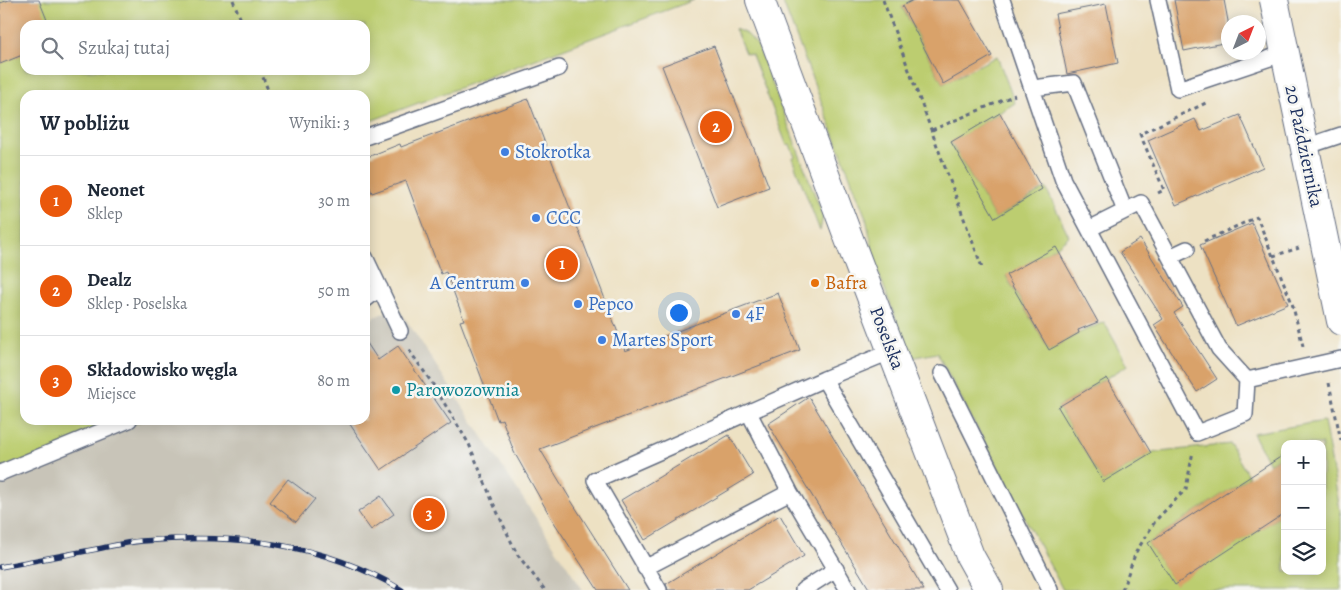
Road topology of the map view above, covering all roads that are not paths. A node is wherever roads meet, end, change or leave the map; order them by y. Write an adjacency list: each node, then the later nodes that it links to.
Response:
1 (760, 0): 20 (street, Poselska)
2 (1002, 0): 7 (lane)
3 (1158, 0): 5 (lane)
4 (1274, 0): 5 (street, 20 Października)
5 (1285, 53): 10 (street, 20 Października)
6 (559, 68): 8 (lane)
7 (1033, 88): 11 (lane); 12 (lane)
8 (370, 135)
9 (1341, 135): 10 (lane)
10 (1305, 148): 18 (street, 20 Października)
11 (1131, 208): 12 (lane); 14 (lane)
12 (1089, 229): 24 (lane)
13 (1192, 246): 14 (lane)
14 (1170, 257): 24 (lane)
15 (370, 267): 16 (lane)
16 (380, 288): 17 (lane); 19 (lane)
17 (370, 296)
18 (1341, 321)
19 (400, 331)
20 (892, 351): 23 (lane); 35 (street, Poselska)
21 (1341, 359): 24 (lane)
22 (942, 373): 36 (lane)
23 (824, 379): 25 (lane); 34 (lane)
24 (1248, 380)
25 (749, 413): 28 (lane); 29 (lane)
26 (117, 425): 27 (lane)
27 (0, 473)
28 (790, 492): 29 (lane); 30 (lane)
29 (646, 568): 31 (lane)
30 (836, 569): 32 (lane); 33 (lane)
31 (659, 590)
32 (803, 590)
33 (848, 590)
34 (947, 590)
35 (989, 590)
36 (1050, 590)

